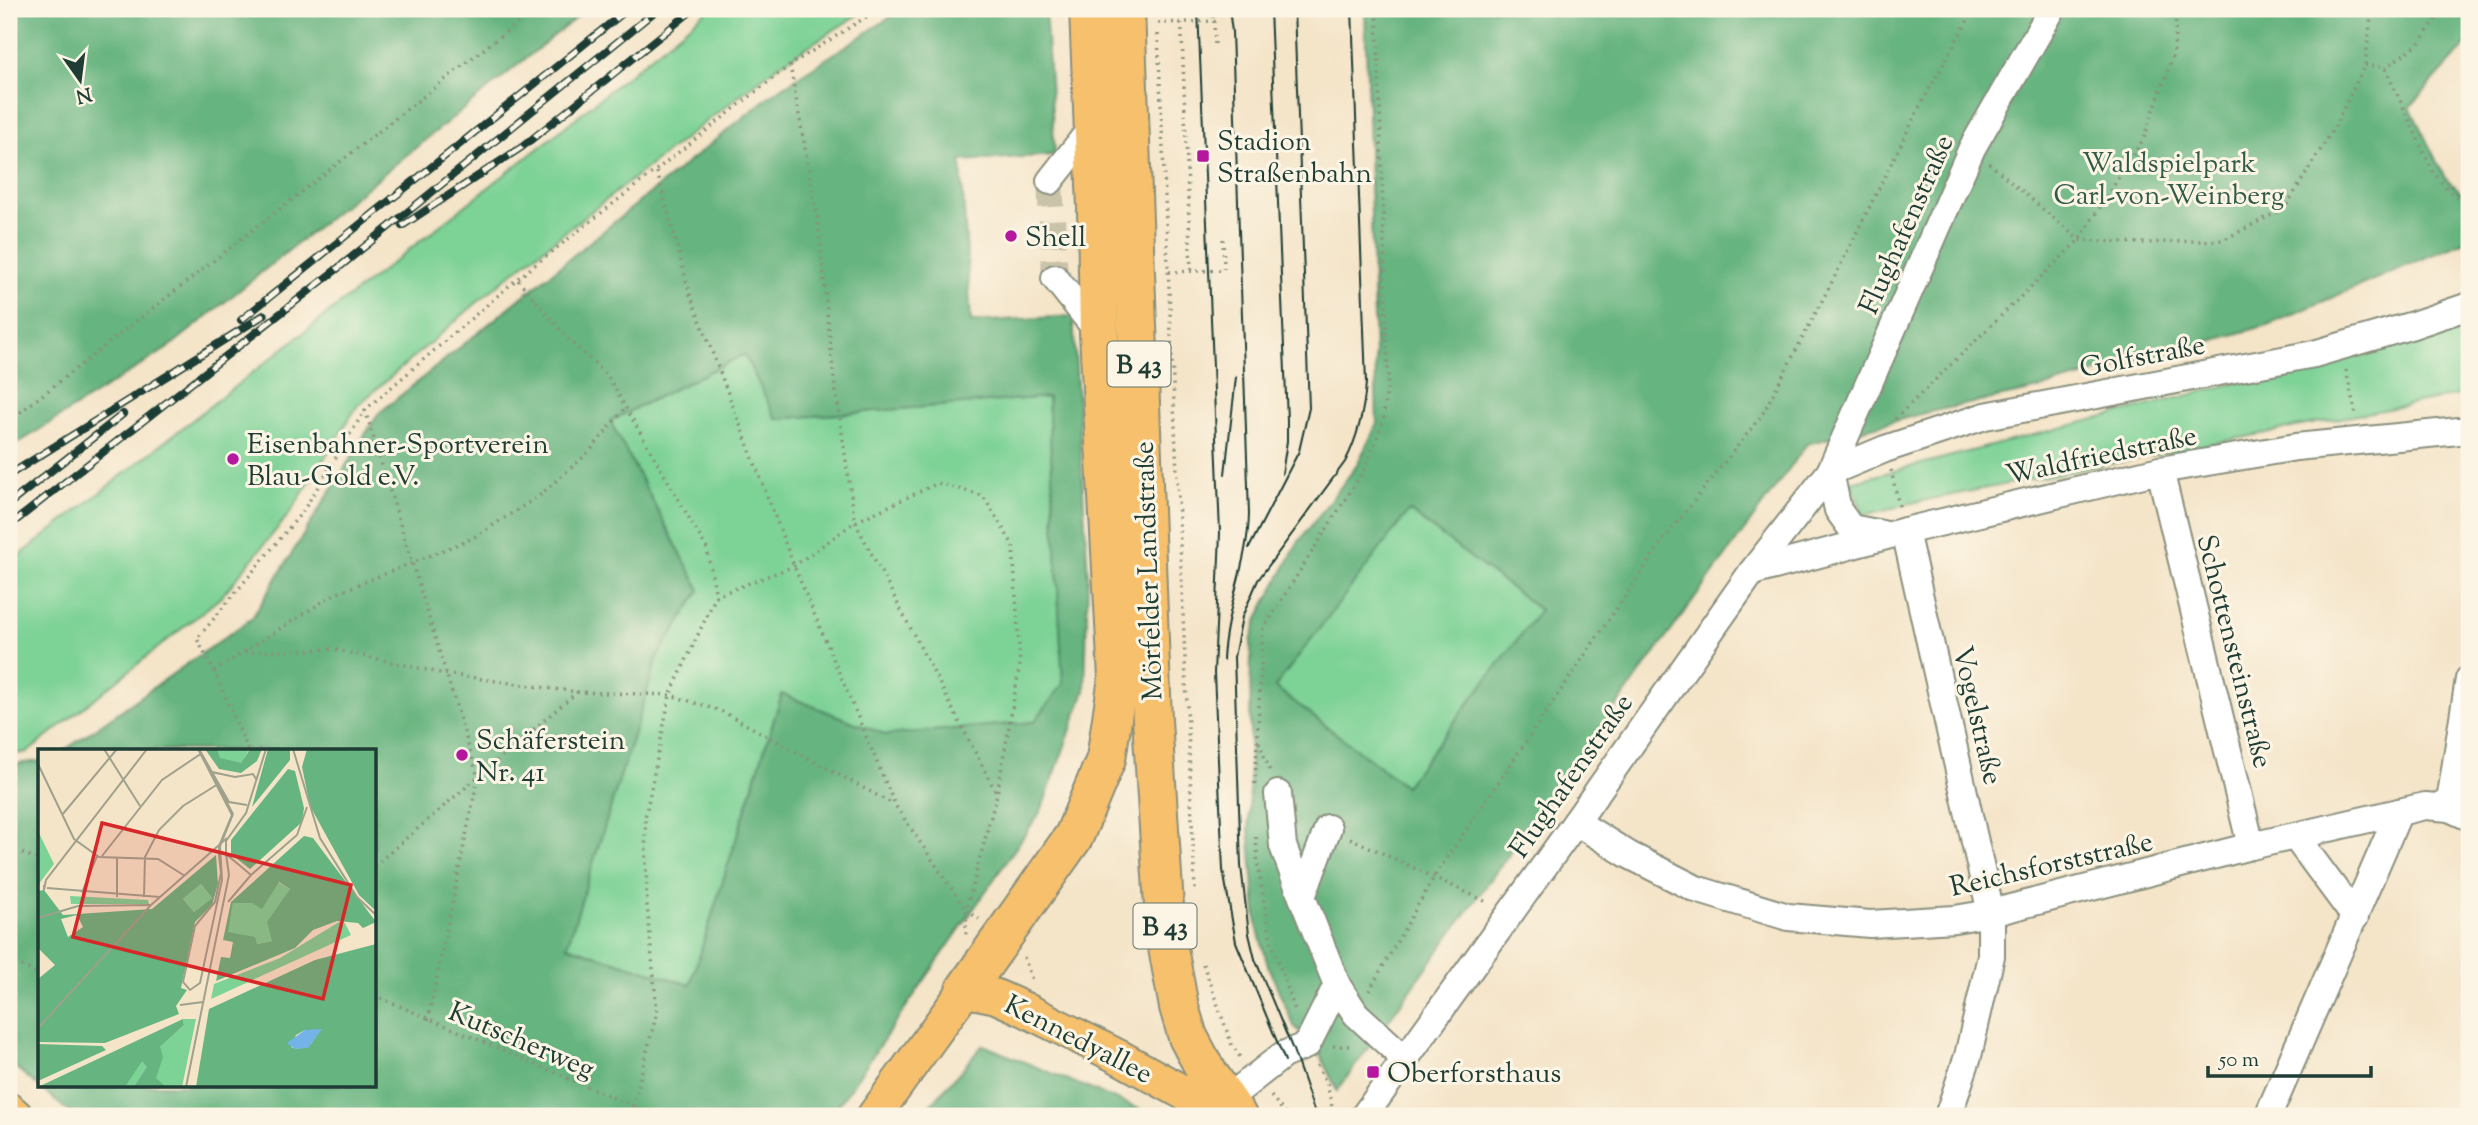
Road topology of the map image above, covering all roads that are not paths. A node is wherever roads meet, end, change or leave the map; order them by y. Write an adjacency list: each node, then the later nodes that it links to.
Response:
1 (1088, 9): 4 (highway, Mörfelder Landstraße / B 43)
2 (2052, 9): 11 (street, Flughafenstraße)
3 (1147, 16): 28 (highway, Mörfelder Landstraße / B 43)
4 (1094, 125): 5 (street); 8 (highway, Mörfelder Landstraße / B 43)
5 (1050, 181)
6 (1055, 278): 8 (street)
7 (2469, 306): 11 (street, Golfstraße)
8 (1099, 333): 26 (highway, Mörfelder Landstraße / B 43)
9 (2469, 430): 10 (street, Waldfriedstraße)
10 (2160, 470): 12 (street, Waldfriedstraße); 21 (street, Schottensteinstraße)
11 (1829, 472): 12 (street); 13 (street, Flughafenstraße)
12 (1896, 533): 13 (street, Waldfriedstraße); 23 (street, Vogelstraße)
13 (1752, 572): 18 (street, Flughafenstraße)
14 (2469, 679): 17 (street)
15 (1266, 792): 22 (street)
16 (2399, 812): 17 (street, Reichsforststraße); 20 (street, Reichsforststraße); 24 (street)
17 (2459, 813)
18 (1576, 822): 23 (street, Reichsforststraße); 27 (street, Flughafenstraße)
19 (1328, 828): 22 (street)
20 (2295, 836): 21 (street, Reichsforststraße); 24 (street)
21 (2251, 846): 23 (street, Reichsforststraße)
22 (1303, 897): 25 (street)
23 (1991, 914): 33 (street, Vogelstraße)
24 (2355, 916): 34 (street)
25 (1337, 985): 27 (street); 28 (street)
26 (965, 990): 28 (main road, Kennedyallee); 31 (main road, B 43)
27 (1398, 1053): 32 (street, Flughafenstraße)
28 (1236, 1102)
29 (9, 1110): 30 (main road)
30 (16, 1116)
31 (874, 1116)
32 (1364, 1116)
33 (1948, 1116)
34 (2268, 1116)

